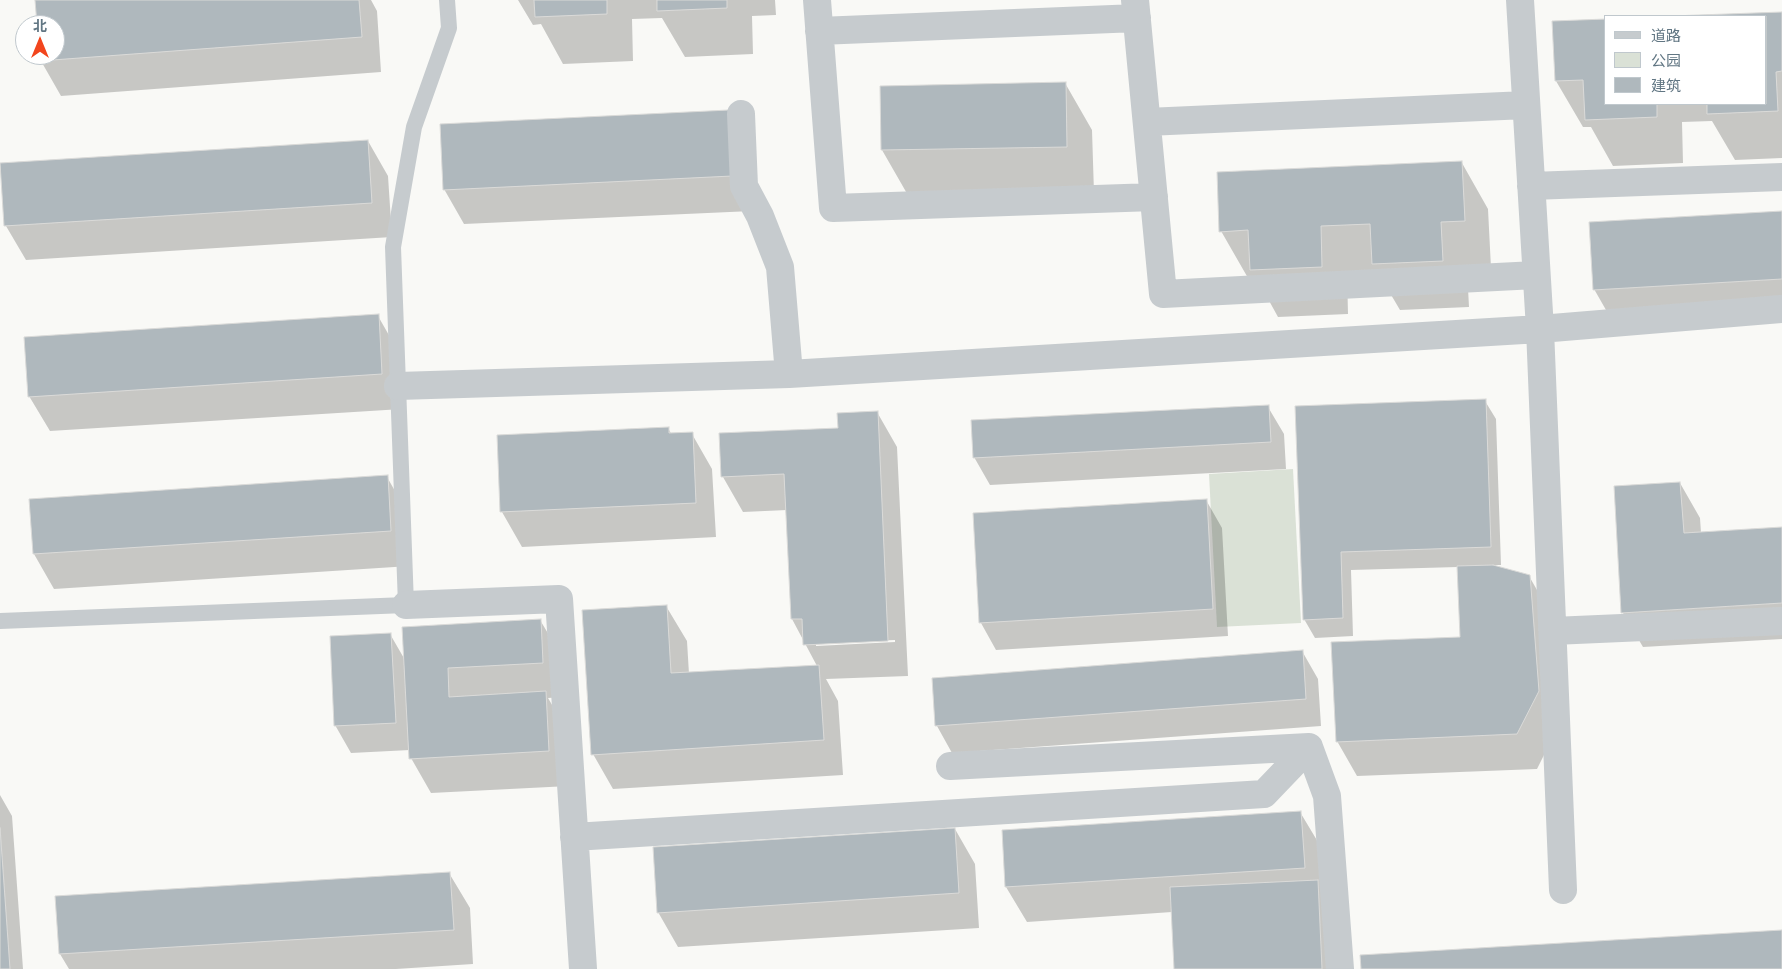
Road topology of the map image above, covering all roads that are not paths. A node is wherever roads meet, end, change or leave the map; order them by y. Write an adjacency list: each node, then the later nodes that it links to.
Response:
1 (447, 0): 16 (lane)
2 (817, 0): 5 (street)
3 (1520, 0): 6 (street)
4 (1136, 9): 5 (street); 8 (street)
5 (819, 31): 11 (street)
6 (1526, 105): 8 (street); 10 (street)
7 (741, 114): 15 (street)
8 (1147, 122): 11 (street)
9 (1782, 177): 10 (street)
10 (1531, 186): 12 (street)
11 (1154, 198): 12 (street)
12 (1536, 274): 14 (street)
13 (1782, 310): 14 (street)
14 (1540, 329): 15 (street); 20 (street)
15 (790, 374): 16 (street)
16 (398, 386): 17 (lane)
17 (406, 605): 18 (lane); 23 (street)
18 (0, 621)
19 (1782, 621): 20 (street)
20 (1553, 631): 24 (street)
21 (1310, 747): 22 (street); 23 (street); 26 (street)
22 (950, 766)
23 (574, 837): 25 (street)
24 (1564, 890)
25 (583, 969)
26 (1340, 969)

